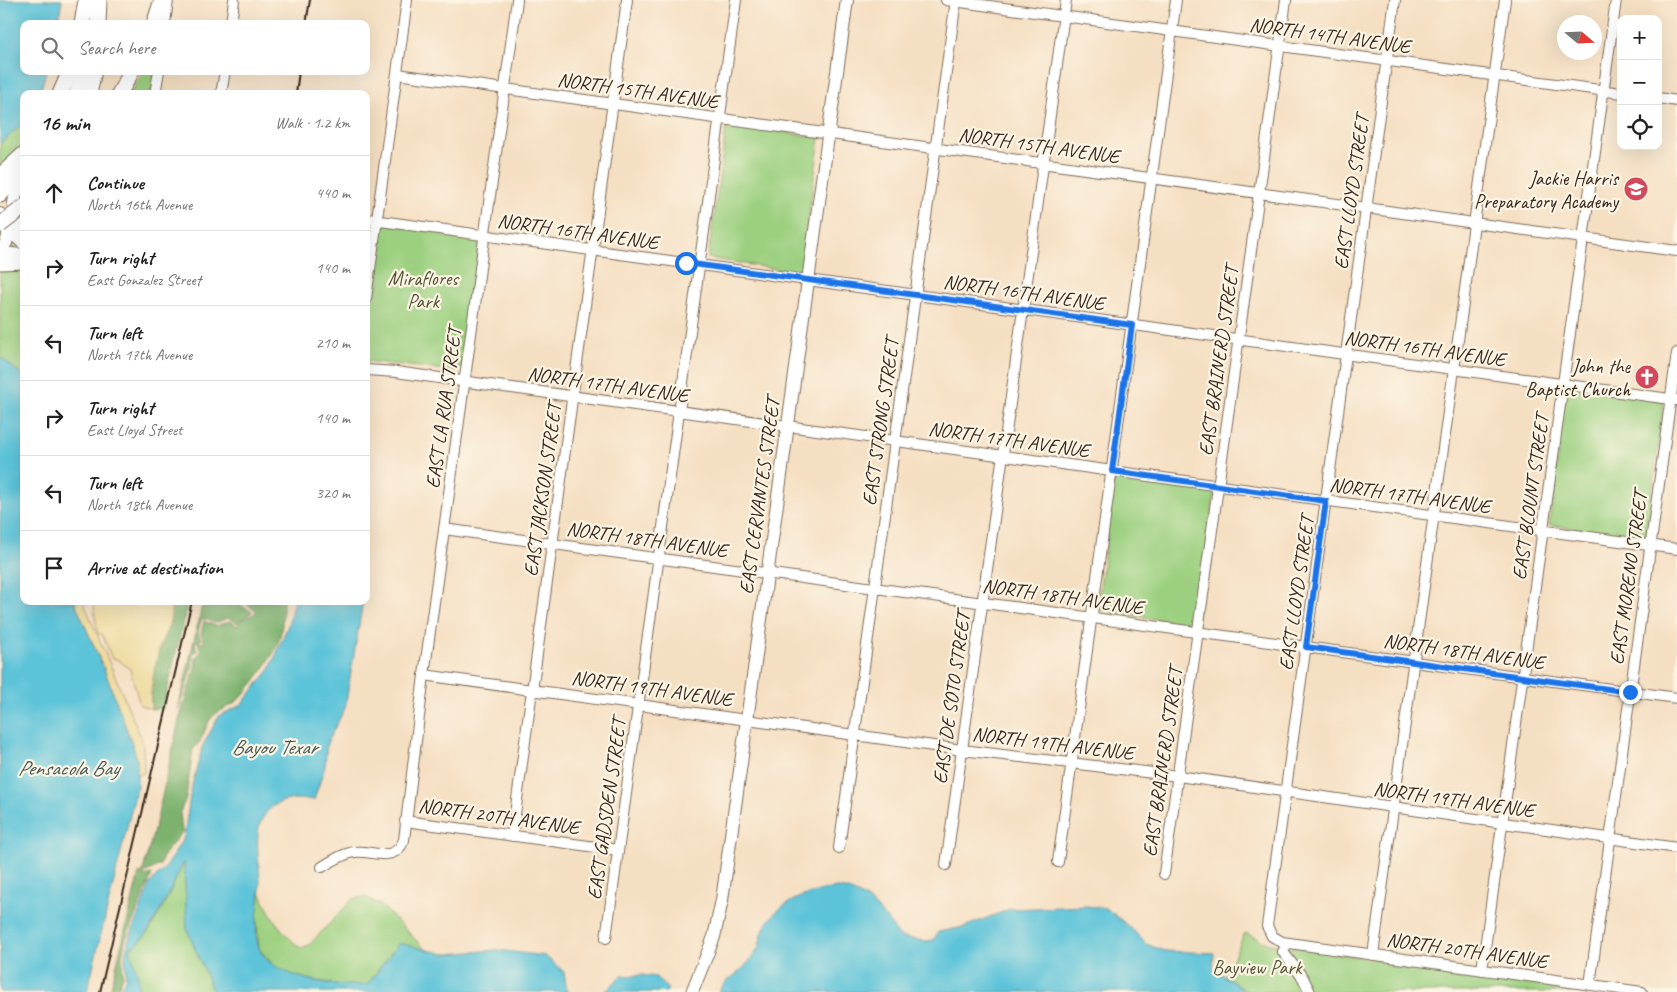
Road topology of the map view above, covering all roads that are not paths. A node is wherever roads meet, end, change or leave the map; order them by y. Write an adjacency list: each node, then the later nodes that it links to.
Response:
1 (86, 0): 19 (highway)
2 (97, 0): 20 (main road); 21 (highway)
3 (162, 0): 22 (highway)
4 (168, 0): 23 (street)
5 (234, 0): 24 (street)
6 (407, 0): 28 (street)
7 (517, 0): 37 (street, EAST LA RUA STREET)
8 (627, 0): 49 (street, EAST JACKSON STREET)
9 (736, 0): 50 (street, EAST GADSDEN STREET)
10 (847, 0): 51 (main road, EAST CERVANTES STREET)
11 (952, 0): 18 (street, NORTH 14TH AVENUE); 52 (street, EAST STRONG STREET)
12 (1066, 0): 18 (street, EAST DE SOTO STREET)
13 (1176, 0): 25 (street)
14 (1286, 0): 26 (street, EAST BRAINERD STREET)
15 (1395, 0): 27 (street, EAST LLOYD STREET)
16 (1505, 0): 36 (street)
17 (1616, 0): 45 (street, EAST BLOUNT STREET)
18 (1063, 16): 25 (street, NORTH 14TH AVENUE); 54 (street, EAST DE SOTO STREET)
19 (83, 20)
20 (94, 20)
21 (98, 20)
22 (155, 20)
23 (166, 20)
24 (232, 20)
25 (1172, 31): 26 (street, NORTH 14TH AVENUE); 57 (street)
26 (1279, 46): 27 (street, NORTH 14TH AVENUE); 60 (street, EAST BRAINERD STREET)
27 (1387, 61): 36 (street, NORTH 14TH AVENUE); 62 (street, EAST LLOYD STREET)
28 (397, 74): 37 (street, NORTH 15TH AVENUE); 64 (street)
29 (68, 75): 38 (highway)
30 (75, 75): 39 (highway)
31 (81, 75): 40 (main road)
32 (93, 75): 41 (highway)
33 (130, 75): 42 (highway)
34 (158, 75): 43 (street)
35 (224, 75): 44 (street)
36 (1495, 76): 45 (street, NORTH 14TH AVENUE); 66 (street)
37 (504, 89): 49 (street, NORTH 15TH AVENUE); 68 (street, EAST LA RUA STREET)
38 (62, 90)
39 (70, 90)
40 (76, 90)
41 (90, 90)
42 (121, 90)
43 (157, 90)
44 (222, 90)
45 (1603, 91): 46 (street, NORTH 14TH AVENUE); 69 (street, EAST BLOUNT STREET)
46 (1617, 93)
47 (1662, 99): 48 (street)
48 (1677, 101)
49 (613, 104): 50 (street, NORTH 15TH AVENUE); 72 (street, EAST JACKSON STREET)
50 (720, 119): 51 (street, NORTH 15TH AVENUE); 78 (street, EAST GADSDEN STREET)
51 (828, 134): 52 (street, NORTH 15TH AVENUE); 79 (main road, EAST CERVANTES STREET)
52 (936, 149): 54 (street, NORTH 15TH AVENUE); 80 (street, EAST STRONG STREET)
53 (20, 158): 56 (highway)
54 (1043, 164): 57 (street, NORTH 15TH AVENUE); 81 (street, EAST DE SOTO STREET)
55 (20, 172): 61 (highway)
56 (0, 176)
57 (1152, 178): 60 (street, NORTH 15TH AVENUE); 82 (street)
58 (20, 183): 65 (main road)
59 (20, 186): 67 (main road)
60 (1259, 193): 62 (street, NORTH 15TH AVENUE); 83 (street, EAST BRAINERD STREET)
61 (0, 195)
62 (1367, 208): 66 (street, NORTH 15TH AVENUE); 85 (street, EAST LLOYD STREET)
63 (20, 210): 65 (highway, bridge)
64 (372, 220): 68 (street, NORTH 16TH AVENUE); 71 (street)
65 (3, 222): 70 (street); 73 (main road)
66 (1474, 223): 69 (street, NORTH 15TH AVENUE); 86 (street)
67 (20, 227)
68 (484, 235): 72 (street, NORTH 16TH AVENUE); 88 (street, EAST LA RUA STREET)
69 (1583, 238): 74 (street, NORTH 15TH AVENUE); 89 (street, EAST BLOUNT STREET)
70 (20, 241)
71 (370, 246)
72 (592, 250): 78 (street, NORTH 16TH AVENUE); 90 (street, EAST JACKSON STREET)
73 (0, 251): 75 (street)
74 (1677, 251)
75 (20, 254)
76 (20, 260): 77 (highway)
77 (0, 262)
78 (699, 265): 79 (street, NORTH 16TH AVENUE); 92 (street, EAST GADSDEN STREET)
79 (808, 280): 80 (street, NORTH 16TH AVENUE); 93 (main road, EAST CERVANTES STREET)
80 (915, 295): 81 (street, NORTH 16TH AVENUE); 94 (street, EAST STRONG STREET)
81 (1023, 310): 82 (street, NORTH 16TH AVENUE); 95 (street, EAST DE SOTO STREET)
82 (1132, 325): 83 (street, NORTH 16TH AVENUE); 96 (street)
83 (1238, 340): 85 (street, NORTH 16TH AVENUE); 97 (street, EAST BRAINERD STREET)
84 (1677, 353): 91 (street, EAST MORENO STREET)
85 (1346, 354): 86 (street, NORTH 16TH AVENUE); 98 (street, EAST LLOYD STREET)
86 (1454, 369): 89 (street, NORTH 16TH AVENUE); 99 (street)
87 (370, 370): 88 (street, NORTH 17TH AVENUE)
88 (464, 381): 90 (street, NORTH 17TH AVENUE); 100 (street, EAST LA RUA STREET)
89 (1563, 384): 91 (street, NORTH 16TH AVENUE); 101 (street, EAST BLOUNT STREET)
90 (572, 396): 92 (street, NORTH 17TH AVENUE); 102 (street, EAST JACKSON STREET)
91 (1674, 400): 103 (street, EAST MORENO STREET)
92 (679, 411): 93 (street, NORTH 17TH AVENUE); 105 (street, EAST GADSDEN STREET)
93 (788, 426): 94 (street, NORTH 17TH AVENUE); 106 (main road, EAST CERVANTES STREET)
94 (895, 441): 95 (street, NORTH 17TH AVENUE); 107 (street, EAST STRONG STREET)
95 (1002, 456): 96 (street, NORTH 17TH AVENUE); 108 (street, EAST DE SOTO STREET)
96 (1112, 471): 97 (street, NORTH 17TH AVENUE); 109 (street)
97 (1218, 486): 98 (street, NORTH 17TH AVENUE); 110 (street, EAST BRAINERD STREET)
98 (1326, 501): 99 (street, NORTH 17TH AVENUE); 111 (street, EAST LLOYD STREET)
99 (1434, 516): 101 (street, NORTH 17TH AVENUE); 112 (street)
100 (444, 529): 102 (street, NORTH 18TH AVENUE); 113 (street, EAST LA RUA STREET)
101 (1543, 530): 103 (street, NORTH 17TH AVENUE); 114 (street, EAST BLOUNT STREET)
102 (552, 544): 105 (street, NORTH 18TH AVENUE); 115 (street, EAST JACKSON STREET)
103 (1650, 546): 104 (street, NORTH 17TH AVENUE); 116 (street, EAST MORENO STREET)
104 (1677, 549)
105 (659, 558): 106 (street, NORTH 18TH AVENUE); 118 (street, EAST GADSDEN STREET)
106 (768, 573): 107 (street, NORTH 18TH AVENUE); 119 (main road, EAST CERVANTES STREET)
107 (875, 587): 108 (street, NORTH 18TH AVENUE); 120 (street, EAST STRONG STREET)
108 (982, 602): 109 (street, NORTH 18TH AVENUE); 121 (street, EAST DE SOTO STREET)
109 (1092, 617): 110 (street, NORTH 18TH AVENUE); 122 (street)
110 (1198, 632): 111 (street, NORTH 18TH AVENUE); 123 (street, EAST BRAINERD STREET)
111 (1306, 647): 112 (street, NORTH 18TH AVENUE); 124 (street, EAST LLOYD STREET)
112 (1414, 662): 114 (street, NORTH 18TH AVENUE); 125 (street)
113 (424, 675): 115 (street, NORTH 19TH AVENUE); 126 (street, EAST LA RUA STREET)
114 (1522, 677): 116 (street, NORTH 18TH AVENUE); 127 (street, EAST BLOUNT STREET)
115 (532, 690): 118 (street, NORTH 19TH AVENUE); 128 (street, EAST JACKSON STREET)
116 (1630, 692): 117 (street, NORTH 18TH AVENUE); 129 (street, EAST MORENO STREET)
117 (1677, 698)
118 (638, 704): 119 (street, NORTH 19TH AVENUE); 132 (street, EAST GADSDEN STREET)
119 (748, 719): 120 (street, NORTH 19TH AVENUE); 142 (main road, EAST CERVANTES STREET)
120 (854, 734): 121 (street, NORTH 19TH AVENUE); 130 (street, EAST STRONG STREET)
121 (962, 750): 122 (street, NORTH 19TH AVENUE); 135 (street, EAST DE SOTO STREET)
122 (1072, 764): 123 (street, NORTH 19TH AVENUE); 133 (street)
123 (1178, 776): 124 (street, NORTH 19TH AVENUE); 136 (street, EAST BRAINERD STREET)
124 (1286, 792): 125 (street, NORTH 19TH AVENUE); 138 (street, EAST LLOYD STREET)
125 (1394, 808): 127 (street, NORTH 19TH AVENUE); 139 (street)
126 (405, 821): 128 (street, NORTH 20TH AVENUE); 134 (street, EAST LA RUA STREET)
127 (1502, 824): 129 (street, NORTH 19TH AVENUE); 140 (street, EAST BLOUNT STREET)
128 (512, 836): 132 (street, NORTH 20TH AVENUE)
129 (1610, 839): 131 (street, NORTH 19TH AVENUE); 141 (street, EAST MORENO STREET)
130 (839, 848)
131 (1677, 848)
132 (618, 850): 137 (street, EAST GADSDEN STREET)
133 (1058, 862)
134 (322, 866)
135 (946, 866)
136 (1164, 874)
137 (606, 938)
138 (1287, 943): 139 (street, NORTH 20TH AVENUE); 143 (street)
139 (1373, 954): 140 (street, NORTH 20TH AVENUE)
140 (1482, 970): 141 (street, NORTH 20TH AVENUE)
141 (1590, 985): 144 (street, NORTH 20TH AVENUE)
142 (692, 992)
143 (1310, 992)
144 (1642, 992)

